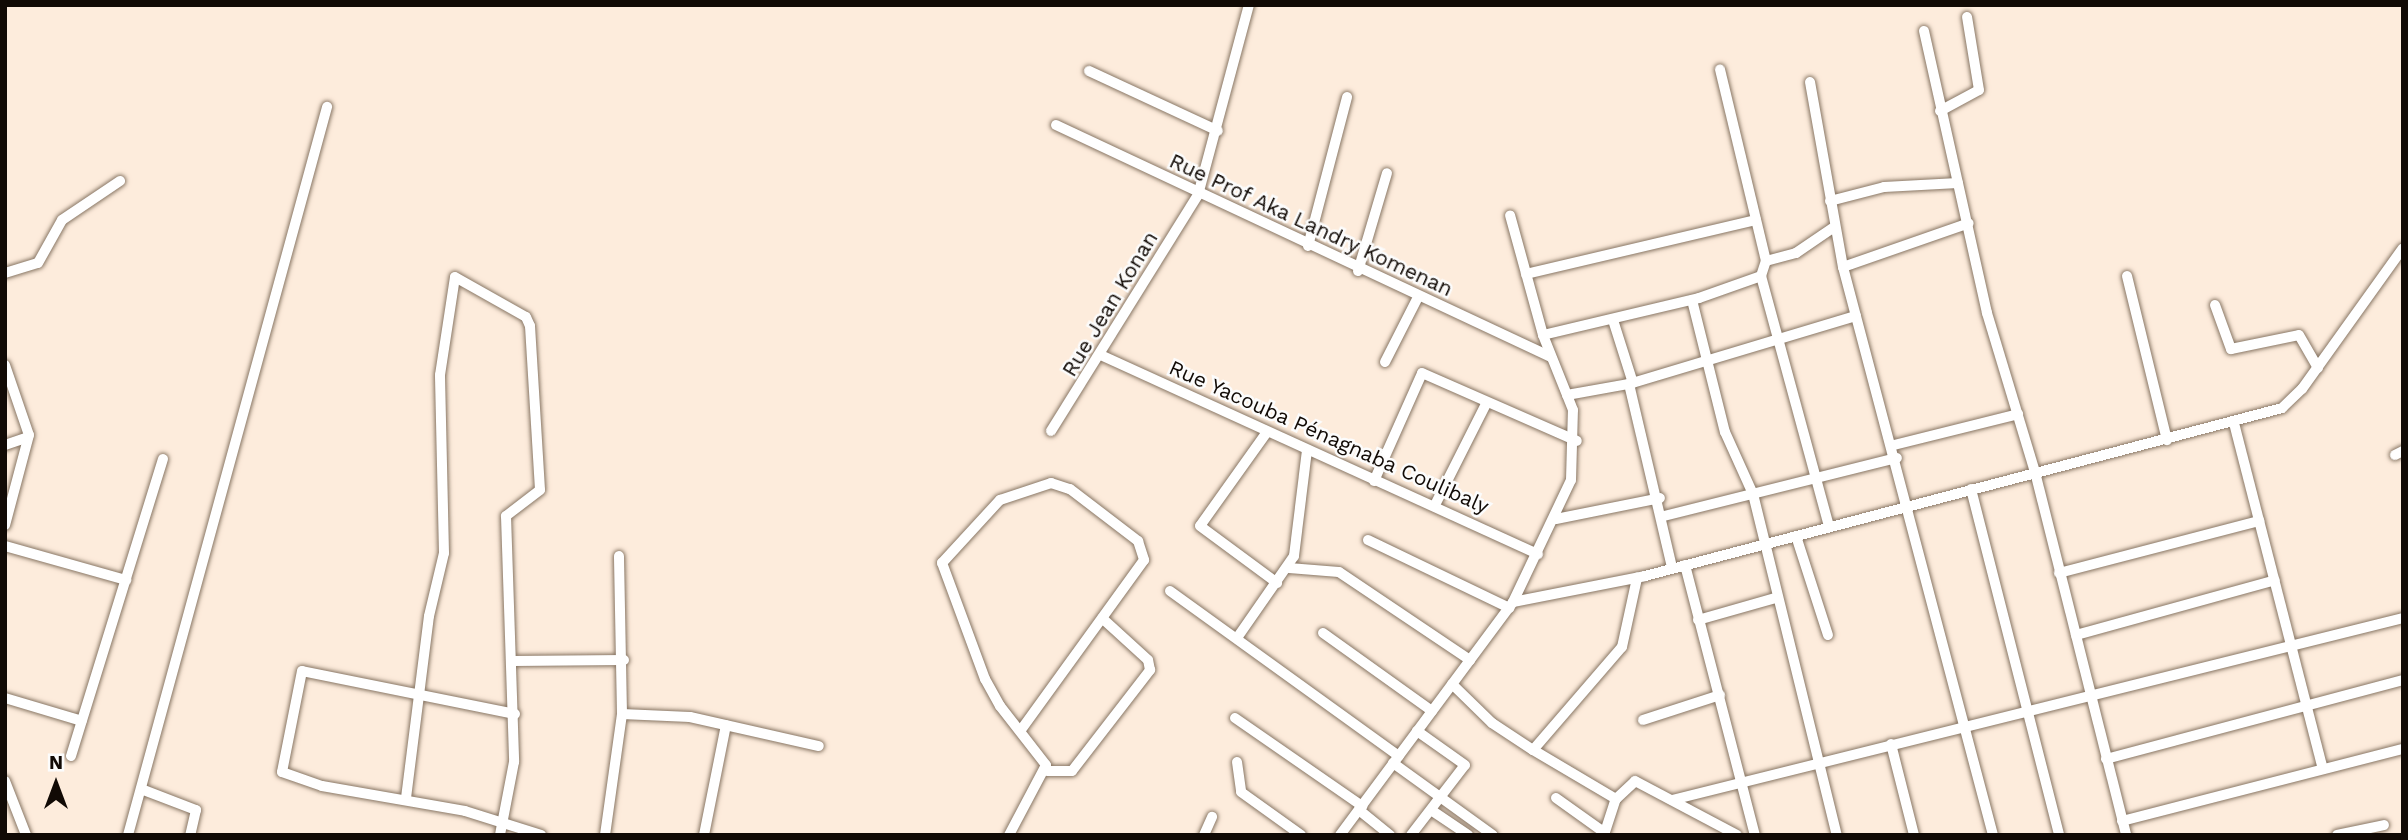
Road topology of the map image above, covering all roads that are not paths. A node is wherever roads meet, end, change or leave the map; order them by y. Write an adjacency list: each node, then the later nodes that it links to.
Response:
1 (1249, 5): 11 (street, Rue Jean Konan)
2 (1967, 17): 9 (street)
3 (1924, 30): 9 (street)
4 (1720, 69): 18 (street)
5 (1089, 71): 11 (street)
6 (1810, 82): 16 (street)
7 (1347, 96): 21 (street)
8 (327, 107): 130 (street)
9 (1940, 111): 14 (street)
10 (1056, 125): 15 (street, Rue Prof Aka Landry Komenan)
11 (1217, 131): 15 (street, Rue Jean Konan)
12 (1387, 173): 25 (street)
13 (120, 181): 26 (street)
14 (1958, 183): 16 (street); 19 (street)
15 (1198, 195): 21 (street, Rue Prof Aka Landry Komenan); 37 (street, Rue Jean Konan)
16 (1830, 201): 20 (street)
17 (1510, 215): 27 (street)
18 (1756, 220): 23 (street); 27 (street)
19 (1969, 223): 24 (street); 46 (street)
20 (1834, 227): 23 (street); 24 (street)
21 (1308, 246): 25 (street, Rue Prof Aka Landry Komenan)
22 (2403, 248): 42 (street)
23 (1766, 261): 28 (street)
24 (1843, 267): 33 (street)
25 (1358, 271): 30 (street, Rue Prof Aka Landry Komenan)
26 (5, 273)
27 (1527, 274): 35 (street)
28 (1761, 276): 31 (street); 36 (street)
29 (2127, 276): 51 (street)
30 (1418, 297): 38 (street, Rue Prof Aka Landry Komenan); 39 (street)
31 (1692, 300): 34 (street); 40 (street)
32 (2215, 305): 42 (street)
33 (1856, 316): 36 (street); 54 (street)
34 (1613, 320): 35 (street); 43 (street)
35 (1542, 335): 38 (street)
36 (1780, 340): 40 (street); 59 (street)
37 (1103, 356): 48 (street, Rue Jean Konan); 49 (street, Rue Yacouba Pénagnaba Coulibaly)
38 (1550, 357): 44 (street)
39 (1385, 362)
40 (1706, 363): 43 (street); 62 (street)
41 (5, 366): 50 (street)
42 (2318, 368): 47 (street)
43 (1631, 384): 44 (street); 63 (street)
44 (1567, 395): 52 (street)
45 (1487, 402): 52 (street); 60 (street); 64 (street)
46 (2018, 414): 54 (street); 58 (street)
47 (2234, 423): 51 (street); 68 (street)
48 (1051, 431)
49 (1267, 432): 55 (street, Rue Yacouba Pénagnaba Coulibaly); 84 (street)
50 (28, 437): 53 (street); 69 (street)
51 (2167, 440): 58 (street)
52 (1577, 441): 67 (street)
53 (5, 445)
54 (1894, 446): 56 (street)
55 (1307, 450): 60 (street, Rue Yacouba Pénagnaba Coulibaly); 78 (street)
56 (1897, 458): 59 (street); 65 (street)
57 (163, 459): 82 (street)
58 (2035, 472): 61 (street); 80 (street)
59 (1817, 479): 62 (street); 70 (street)
60 (1374, 481): 64 (street, Rue Yacouba Pénagnaba Coulibaly)
61 (1971, 489): 65 (street); 105 (street)
62 (1753, 494): 66 (street); 73 (street)
63 (1660, 498): 66 (street); 67 (street)
64 (1435, 505): 75 (street, Rue Yacouba Pénagnaba Coulibaly)
65 (1909, 506): 70 (street); 113 (street)
66 (1664, 516): 79 (street)
67 (1556, 519): 75 (street)
68 (2259, 521): 80 (street); 83 (street)
69 (5, 525)
70 (1829, 527): 71 (street)
71 (1796, 536): 73 (street); 92 (street)
72 (1368, 540): 87 (street)
73 (1766, 545): 77 (street); 86 (street)
74 (5, 546): 82 (street)
75 (1538, 554): 87 (street)
76 (619, 556): 96 (street)
77 (1685, 565): 79 (street); 90 (street)
78 (1289, 568): 84 (street); 97 (street)
79 (1672, 568): 81 (street)
80 (2059, 573): 93 (street)
81 (1637, 578): 87 (street); 120 (street)
82 (126, 580): 112 (street)
83 (2275, 580): 93 (street); 95 (street)
84 (1277, 583): 94 (street)
85 (1170, 591): 94 (street)
86 (1775, 598): 90 (street); 125 (street)
87 (1511, 605): 97 (street)
88 (1102, 618): 115 (street); 115 (street); 127 (street)
89 (2403, 618): 95 (street)
90 (1698, 620): 102 (street)
91 (1323, 633): 107 (street)
92 (1828, 635)
93 (2076, 635): 101 (street)
94 (1237, 638): 122 (street)
95 (2291, 644): 101 (street); 106 (street)
96 (624, 660): 98 (street); 109 (street)
97 (1470, 660): 100 (street)
98 (513, 661): 104 (street); 108 (street)
99 (2403, 680): 106 (street)
100 (1452, 684): 107 (street); 120 (street)
101 (2091, 694): 105 (street); 123 (street)
102 (1720, 695): 111 (street); 129 (street)
103 (5, 698): 112 (street)
104 (420, 698): 108 (street); 132 (street); 132 (street)
105 (2027, 708): 113 (street); 162 (street)
106 (2306, 708): 123 (street); 126 (street)
107 (1432, 711): 116 (street)
108 (515, 714): 141 (street)
109 (622, 714): 114 (street); 147 (street)
110 (1235, 718): 136 (street)
111 (1643, 720)
112 (82, 721): 121 (street)
113 (1964, 722): 117 (street); 161 (street)
114 (726, 725): 118 (street); 148 (street)
115 (1020, 731): 127 (street)
116 (1417, 731): 122 (street); 131 (street)
117 (1891, 744): 125 (street); 160 (street)
118 (819, 746)
119 (2403, 749): 126 (street)
120 (1534, 750): 134 (street)
121 (71, 756)
122 (1396, 759): 131 (street); 136 (street)
123 (2106, 759): 139 (street)
124 (1237, 762): 151 (street)
125 (1815, 762): 129 (street); 159 (street)
126 (2323, 769): 139 (street)
127 (1047, 771): 149 (street)
128 (5, 781): 143 (street)
129 (1741, 781): 135 (street); 158 (street)
130 (141, 789): 144 (street); 145 (street)
131 (1442, 797): 137 (street); 156 (street)
132 (406, 798): 141 (street)
133 (1556, 798): 142 (street)
134 (1616, 799): 135 (street); 142 (street)
135 (1671, 800): 157 (street)
136 (1360, 808): 152 (street); 153 (street)
137 (1431, 810): 154 (street); 155 (street)
138 (1212, 817): 150 (street)
139 (2122, 821): 163 (street)
140 (2384, 825): 164 (street)
141 (501, 831): 146 (street)
142 (1604, 834)
143 (26, 835)
144 (128, 835)
145 (190, 835)
146 (541, 835)
147 (605, 835)
148 (704, 835)
149 (1009, 835)
150 (1204, 835)
151 (1301, 835)
152 (1340, 835)
153 (1390, 835)
154 (1412, 835)
155 (1468, 835)
156 (1493, 835)
157 (1737, 835)
158 (1755, 835)
159 (1838, 835)
160 (1914, 835)
161 (1993, 835)
162 (2059, 835)
163 (2126, 835)
164 (2337, 835)

